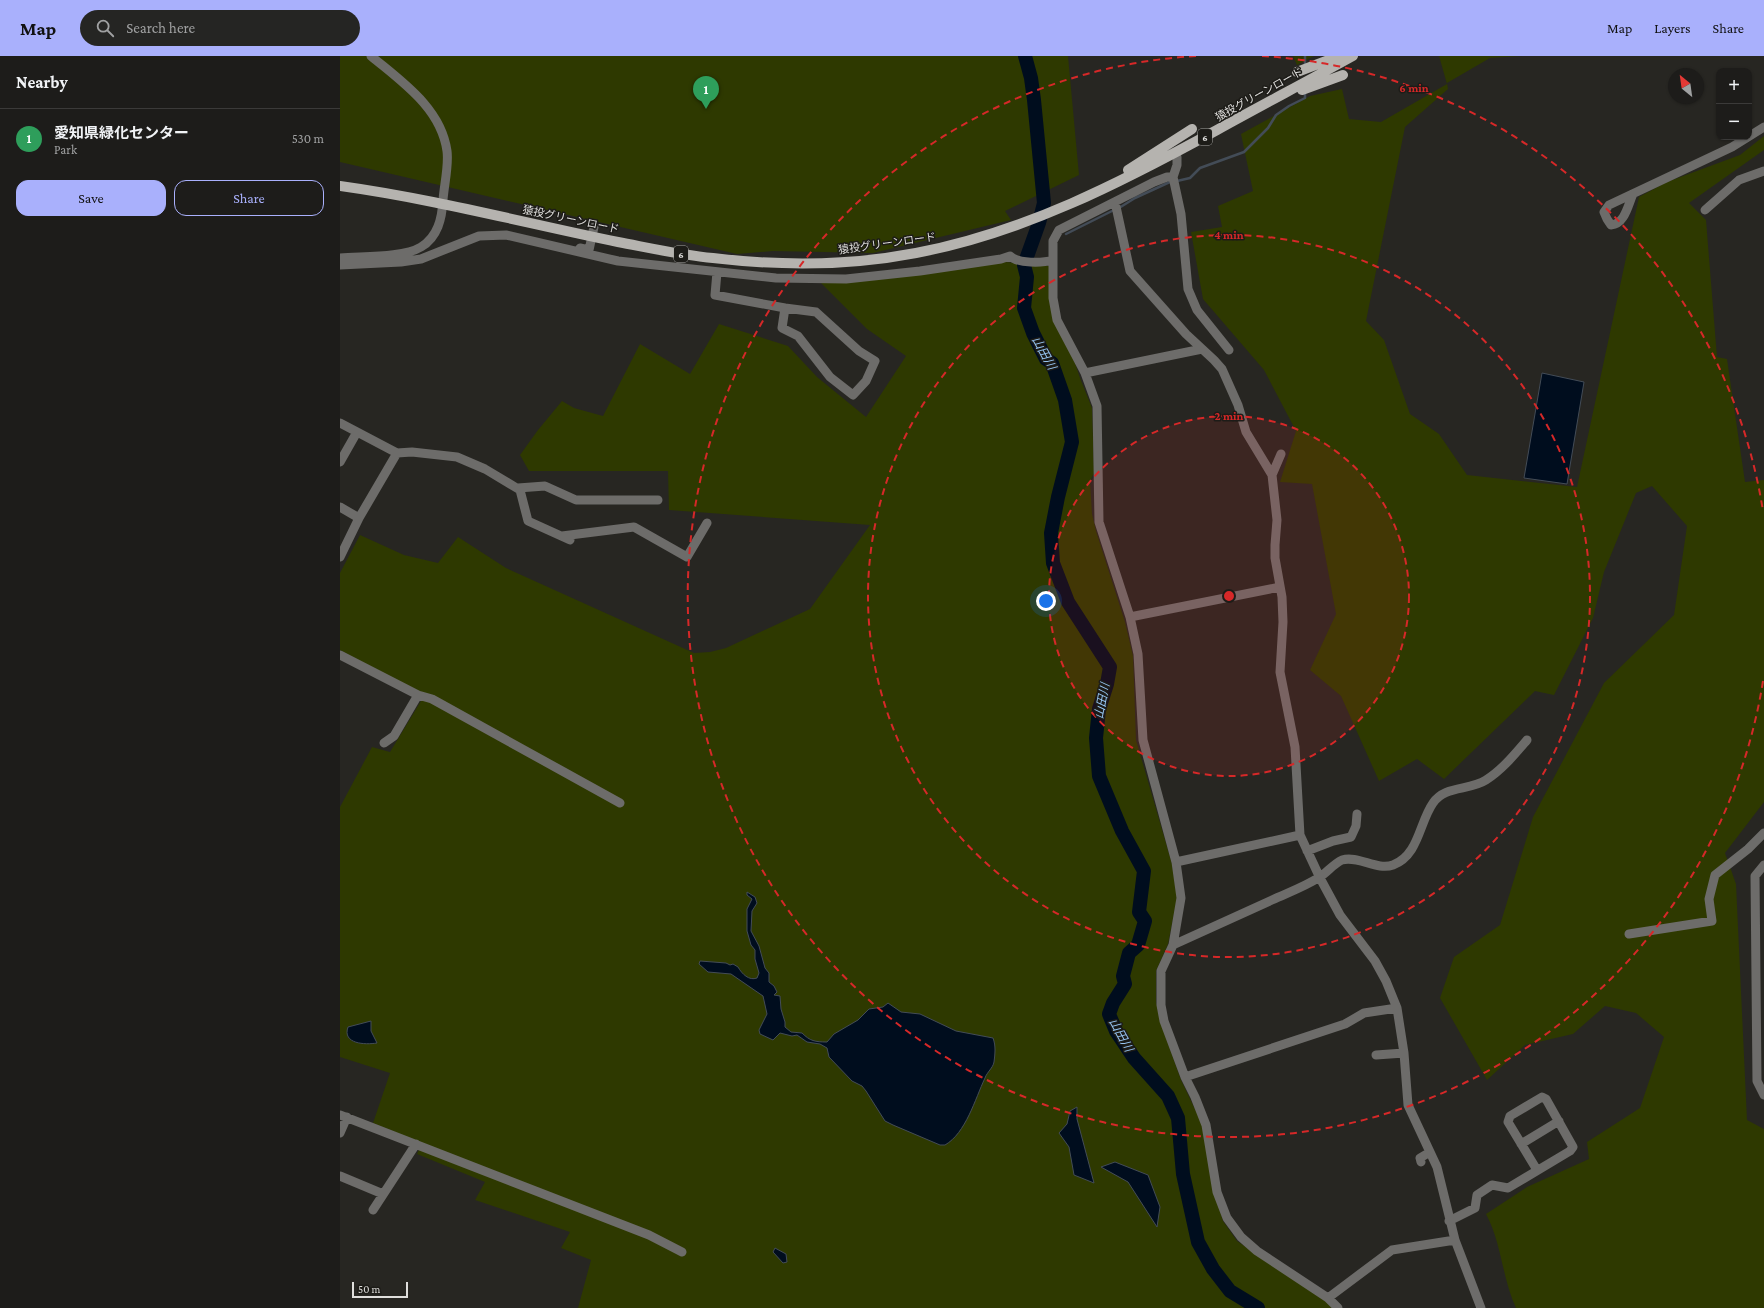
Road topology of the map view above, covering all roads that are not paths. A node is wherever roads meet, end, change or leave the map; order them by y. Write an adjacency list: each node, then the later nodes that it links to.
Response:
1 (371, 56): 19 (street)
2 (1339, 56): 4 (main road)
3 (1353, 56): 8 (main road, 猿投グリーンロード / 6)
4 (1297, 72)
5 (1343, 75): 8 (main road)
6 (1764, 127): 13 (street)
7 (1192, 129): 14 (main road)
8 (1196, 142): 14 (main road, 猿投グリーンロード / 6)
9 (1177, 157): 11 (street)
10 (1764, 171): 16 (street)
11 (1173, 176): 15 (street); 25 (street)
12 (340, 186): 14 (main road, 猿投グリーンロード / 6)
13 (1633, 194)
14 (1086, 197)
15 (1115, 202): 20 (street); 24 (street)
16 (1705, 210)
17 (594, 227): 18 (street)
18 (572, 250): 21 (street); 22 (street)
19 (340, 258)
20 (1053, 260): 22 (street); 26 (street)
21 (340, 266)
22 (718, 272): 23 (street)
23 (785, 308): 23 (street)
24 (1202, 348): 26 (street); 32 (street)
25 (1229, 350)
26 (1085, 374): 42 (street)
27 (340, 423): 28 (street)
28 (358, 432): 29 (street); 31 (street)
29 (397, 453): 33 (street); 36 (street)
30 (1281, 454): 32 (street)
31 (340, 462)
32 (1272, 475): 41 (street)
33 (518, 488): 34 (street); 38 (street)
34 (658, 500)
35 (340, 507): 36 (street)
36 (359, 518): 40 (street)
37 (707, 523): 38 (street)
38 (561, 536): 39 (street)
39 (570, 540)
40 (340, 557)
41 (1280, 587): 42 (street); 50 (street)
42 (1130, 617): 52 (street)
43 (340, 655): 44 (street)
44 (418, 695): 46 (street); 47 (street)
45 (1528, 740): 54 (street)
46 (384, 743)
47 (620, 803)
48 (1357, 814): 51 (street)
49 (1764, 832): 55 (street)
50 (1300, 834): 51 (street); 52 (street)
51 (1307, 851): 54 (street)
52 (1176, 862): 56 (street)
53 (1764, 866): 57 (street)
54 (1320, 878): 56 (street); 58 (street)
55 (1628, 934)
56 (1173, 945): 61 (street)
57 (1760, 979): 62 (street)
58 (1397, 1008): 59 (street); 61 (street)
59 (1404, 1053): 60 (street); 68 (street)
60 (1376, 1054)
61 (1185, 1077): 77 (street)
62 (1764, 1095)
63 (343, 1116): 65 (street); 66 (street)
64 (1559, 1121): 67 (street); 67 (street); 70 (street)
65 (340, 1134)
66 (416, 1144): 72 (street); 76 (street)
67 (1521, 1144): 70 (street)
68 (1430, 1152): 69 (street); 74 (street)
69 (1421, 1162)
70 (1537, 1170): 74 (street)
71 (340, 1176): 72 (street)
72 (383, 1194): 73 (street)
73 (373, 1210)
74 (1449, 1221): 75 (street)
75 (1455, 1240): 77 (street); 79 (street)
76 (682, 1252)
77 (1328, 1298): 78 (street)
78 (1338, 1308)
79 (1481, 1308)

